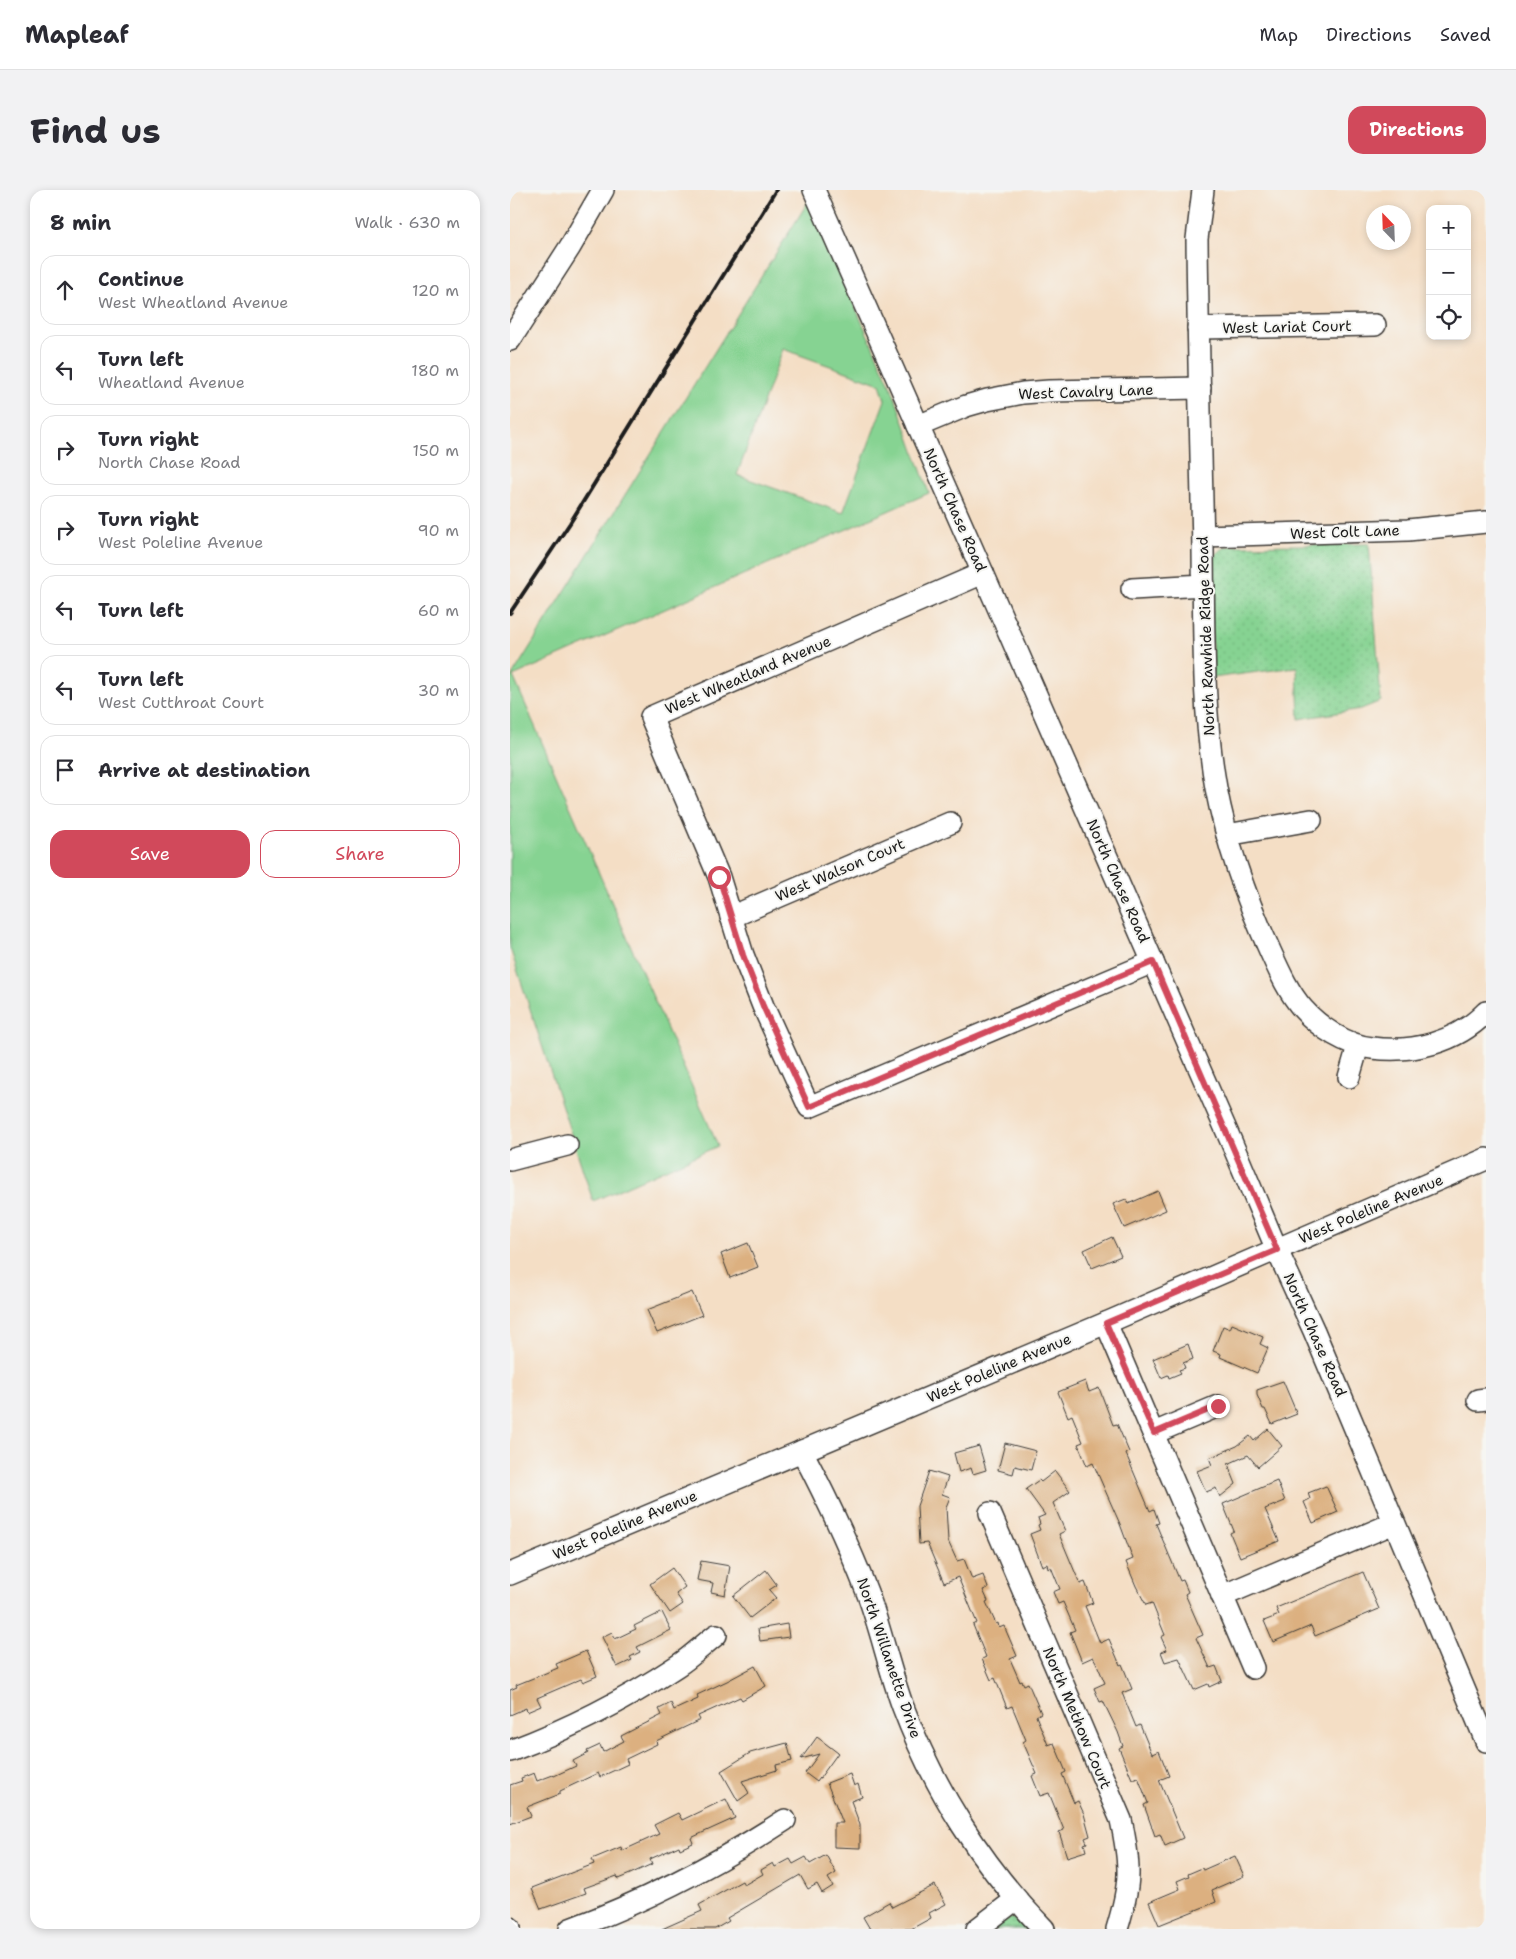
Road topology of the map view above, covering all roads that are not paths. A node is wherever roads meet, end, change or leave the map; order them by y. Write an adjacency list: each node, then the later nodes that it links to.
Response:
1 (603, 190): 6 (street)
2 (814, 190): 8 (street, North Chase Road)
3 (1203, 190): 5 (street, North Rawhide Ridge Road)
4 (1375, 325): 5 (street, West Lariat Court)
5 (1198, 328): 7 (street, North Rawhide Ridge Road)
6 (510, 340)
7 (1200, 388): 8 (street, West Cavalry Lane); 10 (street, North Rawhide Ridge Road)
8 (918, 426): 11 (street, North Chase Road)
9 (1486, 522): 10 (street, West Colt Lane)
10 (1203, 536): 12 (street, North Rawhide Ridge Road)
11 (983, 573): 17 (street, West Wheatland Avenue); 18 (street, North Chase Road)
12 (1204, 585): 13 (street); 16 (street, North Rawhide Ridge Road)
13 (1132, 589)
14 (1311, 820): 16 (street)
15 (950, 824): 17 (street, West Walson Court)
16 (1227, 835): 20 (street, North Rawhide Ridge Road)
17 (731, 917): 18 (street, West Wheatland Avenue)
18 (1153, 962): 25 (street, North Chase Road)
19 (1486, 1012): 20 (street, North Rawhide Ridge Road)
20 (1358, 1046): 21 (street)
21 (1349, 1077)
22 (567, 1145): 23 (street)
23 (510, 1160)
24 (1486, 1160): 25 (street, West Poleline Avenue)
25 (1277, 1250): 26 (street, West Poleline Avenue); 31 (street, North Chase Road)
26 (1106, 1323): 28 (street); 29 (street, West Poleline Avenue)
27 (1218, 1406): 28 (street)
28 (1154, 1433): 33 (street)
29 (802, 1451): 32 (street, West Poleline Avenue); 39 (street, North Willamette Drive)
30 (990, 1513): 43 (street, North Methow Court)
31 (1394, 1524): 33 (street); 36 (street, North Chase Road)
32 (510, 1574)
33 (1222, 1596): 35 (street)
34 (716, 1635): 37 (street)
35 (1253, 1668)
36 (1486, 1741)
37 (510, 1751)
38 (785, 1820): 40 (street)
39 (1015, 1900): 41 (street); 42 (street, North Willamette Drive)
40 (570, 1929)
41 (977, 1929)
42 (1044, 1929)
43 (1117, 1929)

